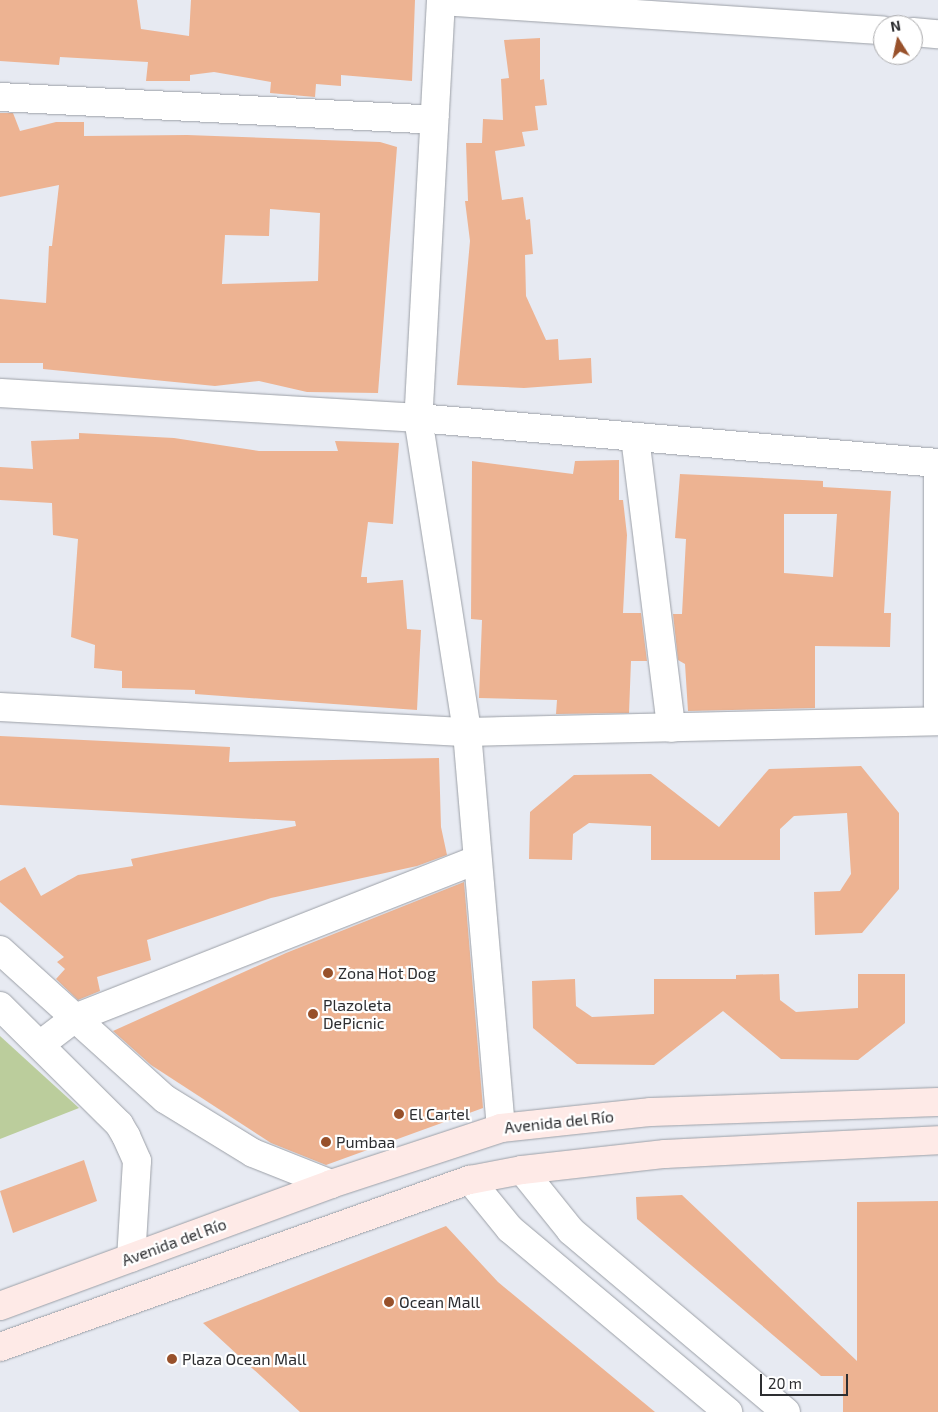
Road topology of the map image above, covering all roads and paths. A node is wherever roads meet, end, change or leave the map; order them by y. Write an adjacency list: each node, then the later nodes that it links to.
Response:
1 (441, 0): 2 (street); 6 (street)
2 (873, 29)
3 (923, 33): 4 (street)
4 (938, 34)
5 (0, 97): 6 (street)
6 (434, 120): 8 (street)
7 (0, 393): 8 (street)
8 (418, 418): 9 (street); 15 (street)
9 (636, 437): 10 (street); 14 (street)
10 (938, 463): 11 (street)
11 (938, 706)
12 (0, 707): 15 (street)
13 (938, 721): 14 (street)
14 (671, 728): 15 (street)
15 (467, 732): 16 (street)
16 (476, 860): 19 (street); 22 (street)
17 (0, 950): 19 (street)
18 (0, 1006): 20 (street)
19 (75, 1018): 20 (street); 26 (street)
20 (40, 1044): 27 (street)
21 (938, 1102): 22 (main road, Avenida del Río)
22 (501, 1128): 26 (main road, Avenida del Río)
23 (938, 1140): 24 (main road)
24 (522, 1170): 25 (main road); 31 (street)
25 (470, 1180): 29 (main road); 30 (street)
26 (331, 1184): 27 (main road, Avenida del Río)
27 (131, 1258): 28 (main road, Avenida del Río)
28 (0, 1306)
29 (0, 1347)
30 (728, 1412)
31 (786, 1412)

